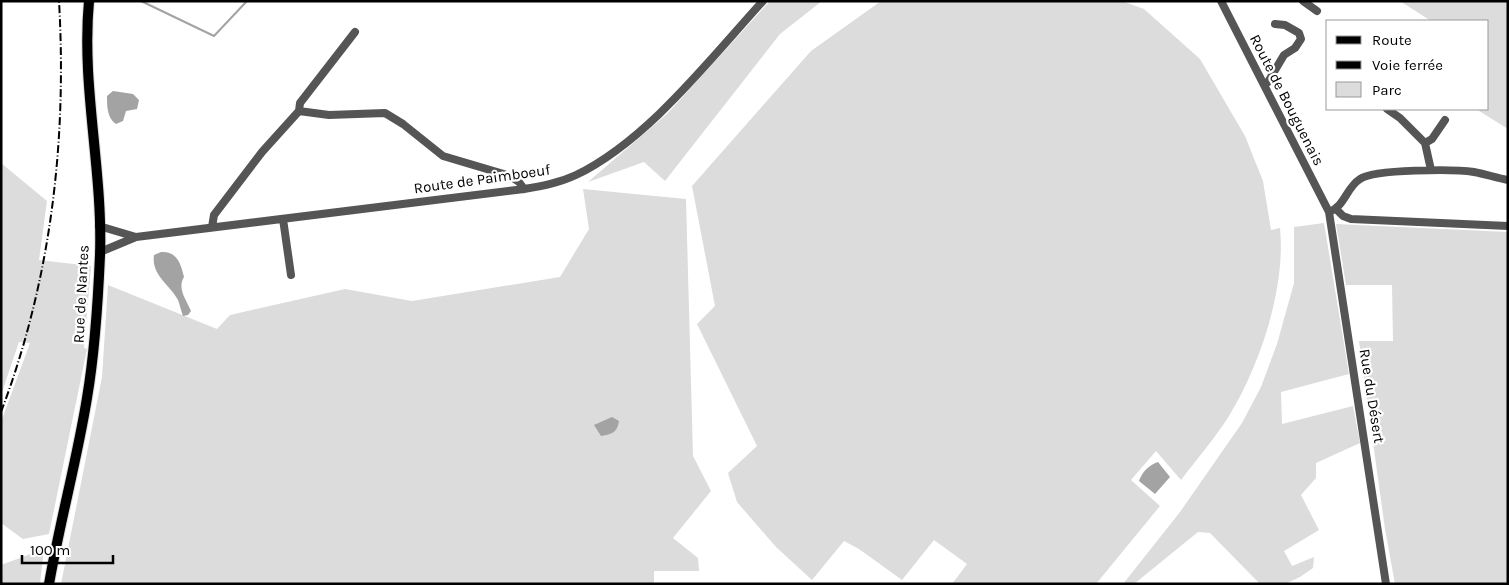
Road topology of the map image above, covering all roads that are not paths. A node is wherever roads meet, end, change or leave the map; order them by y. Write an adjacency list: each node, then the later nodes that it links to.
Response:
1 (89, 1): 18 (main road, Rue de Nantes)
2 (763, 1): 15 (street, Route de Paimboeuf)
3 (1221, 1): 8 (street, Route de Bouguenais)
4 (1303, 1): 5 (street)
5 (1317, 10)
6 (1275, 24): 8 (street)
7 (355, 32): 10 (street)
8 (1264, 85): 16 (street, Route de Bouguenais)
9 (1388, 110): 12 (street)
10 (299, 111): 15 (street); 20 (street)
11 (1445, 120): 12 (street)
12 (1425, 143): 13 (street)
13 (1431, 170): 14 (street); 16 (street)
14 (1508, 180)
15 (524, 189): 17 (street, Route de Paimboeuf)
16 (1333, 211): 19 (street); 25 (street, Rue du Désert)
17 (283, 219): 20 (street, Route de Paimboeuf); 23 (street)
18 (99, 226): 21 (street, Route de Paimboeuf); 22 (main road, Rue de Nantes)
19 (1508, 226)
20 (212, 227): 21 (street, Route de Paimboeuf)
21 (136, 237): 22 (street, Route de Paimboeuf)
22 (100, 252): 24 (main road, Rue de Nantes)
23 (291, 275)
24 (50, 584)
25 (1386, 584)

